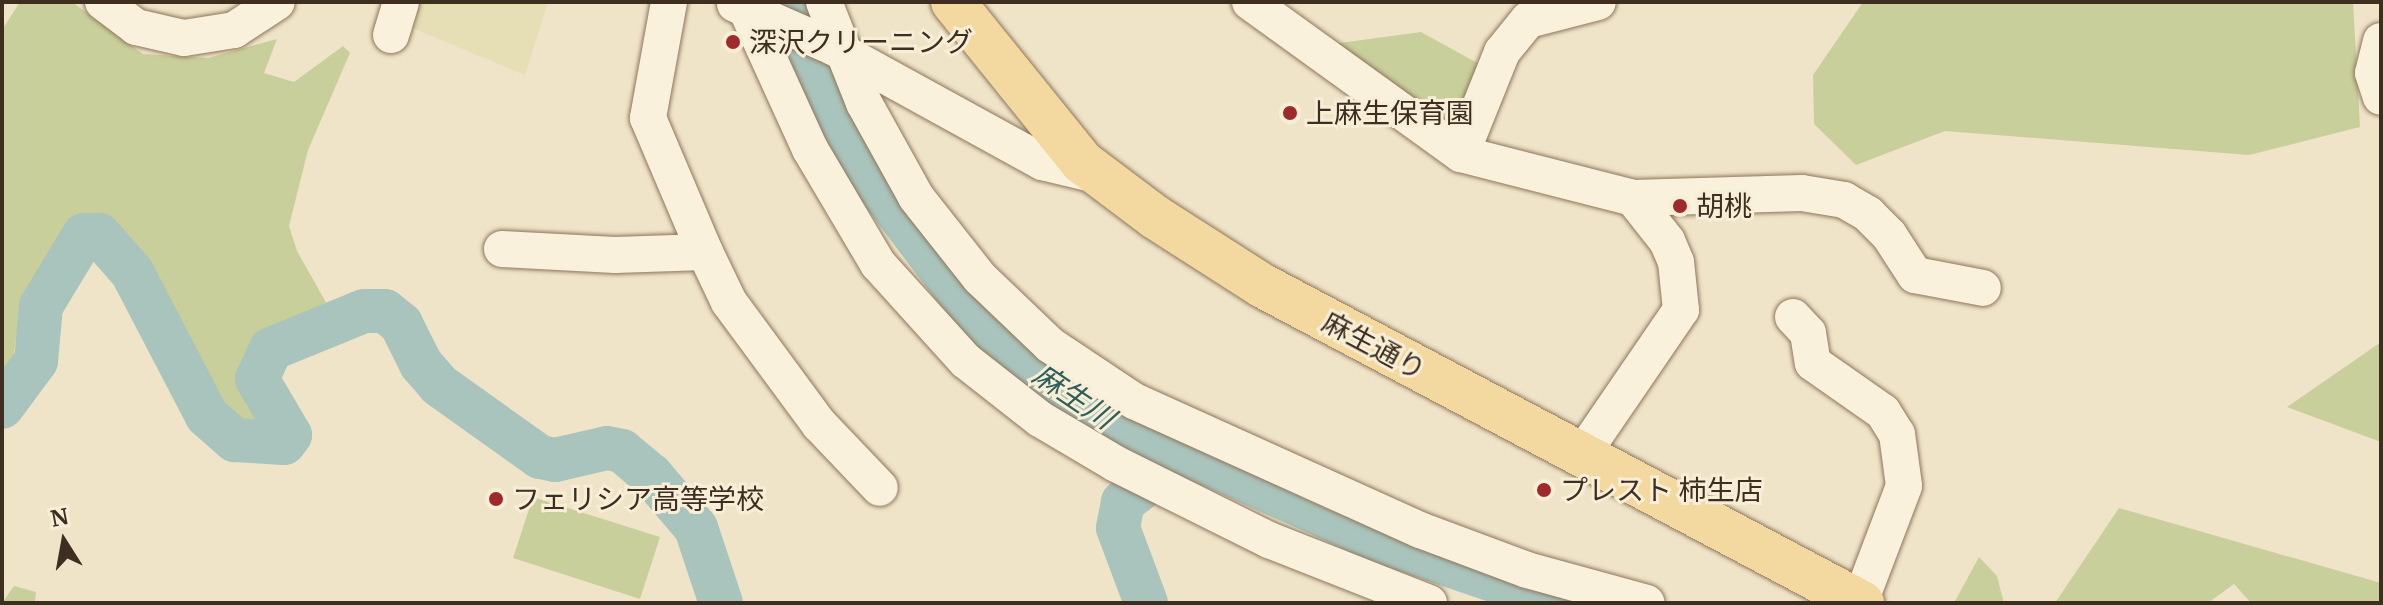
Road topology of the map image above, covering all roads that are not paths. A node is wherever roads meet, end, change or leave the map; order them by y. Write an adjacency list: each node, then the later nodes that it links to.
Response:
1 (103, 2): 2 (street)
2 (277, 2)
3 (669, 2): 16 (street)
4 (824, 2): 10 (street)
5 (953, 2): 13 (main road, 麻生通り)
6 (1250, 2): 12 (street)
7 (1598, 2): 12 (street)
8 (745, 7): 10 (street); 22 (street)
9 (2381, 41): 11 (street)
10 (838, 49): 13 (street); 23 (street)
11 (2381, 97)
12 (1461, 154): 14 (street)
13 (1097, 175): 19 (main road, 麻生通り)
14 (1633, 198): 17 (street); 19 (street)
15 (502, 249): 16 (street)
16 (705, 252): 20 (street)
17 (1983, 288)
18 (1793, 317): 21 (street)
19 (1581, 456): 21 (main road, 麻生通り)
20 (880, 488)
21 (1861, 602)
22 (1429, 603)
23 (1647, 603)

